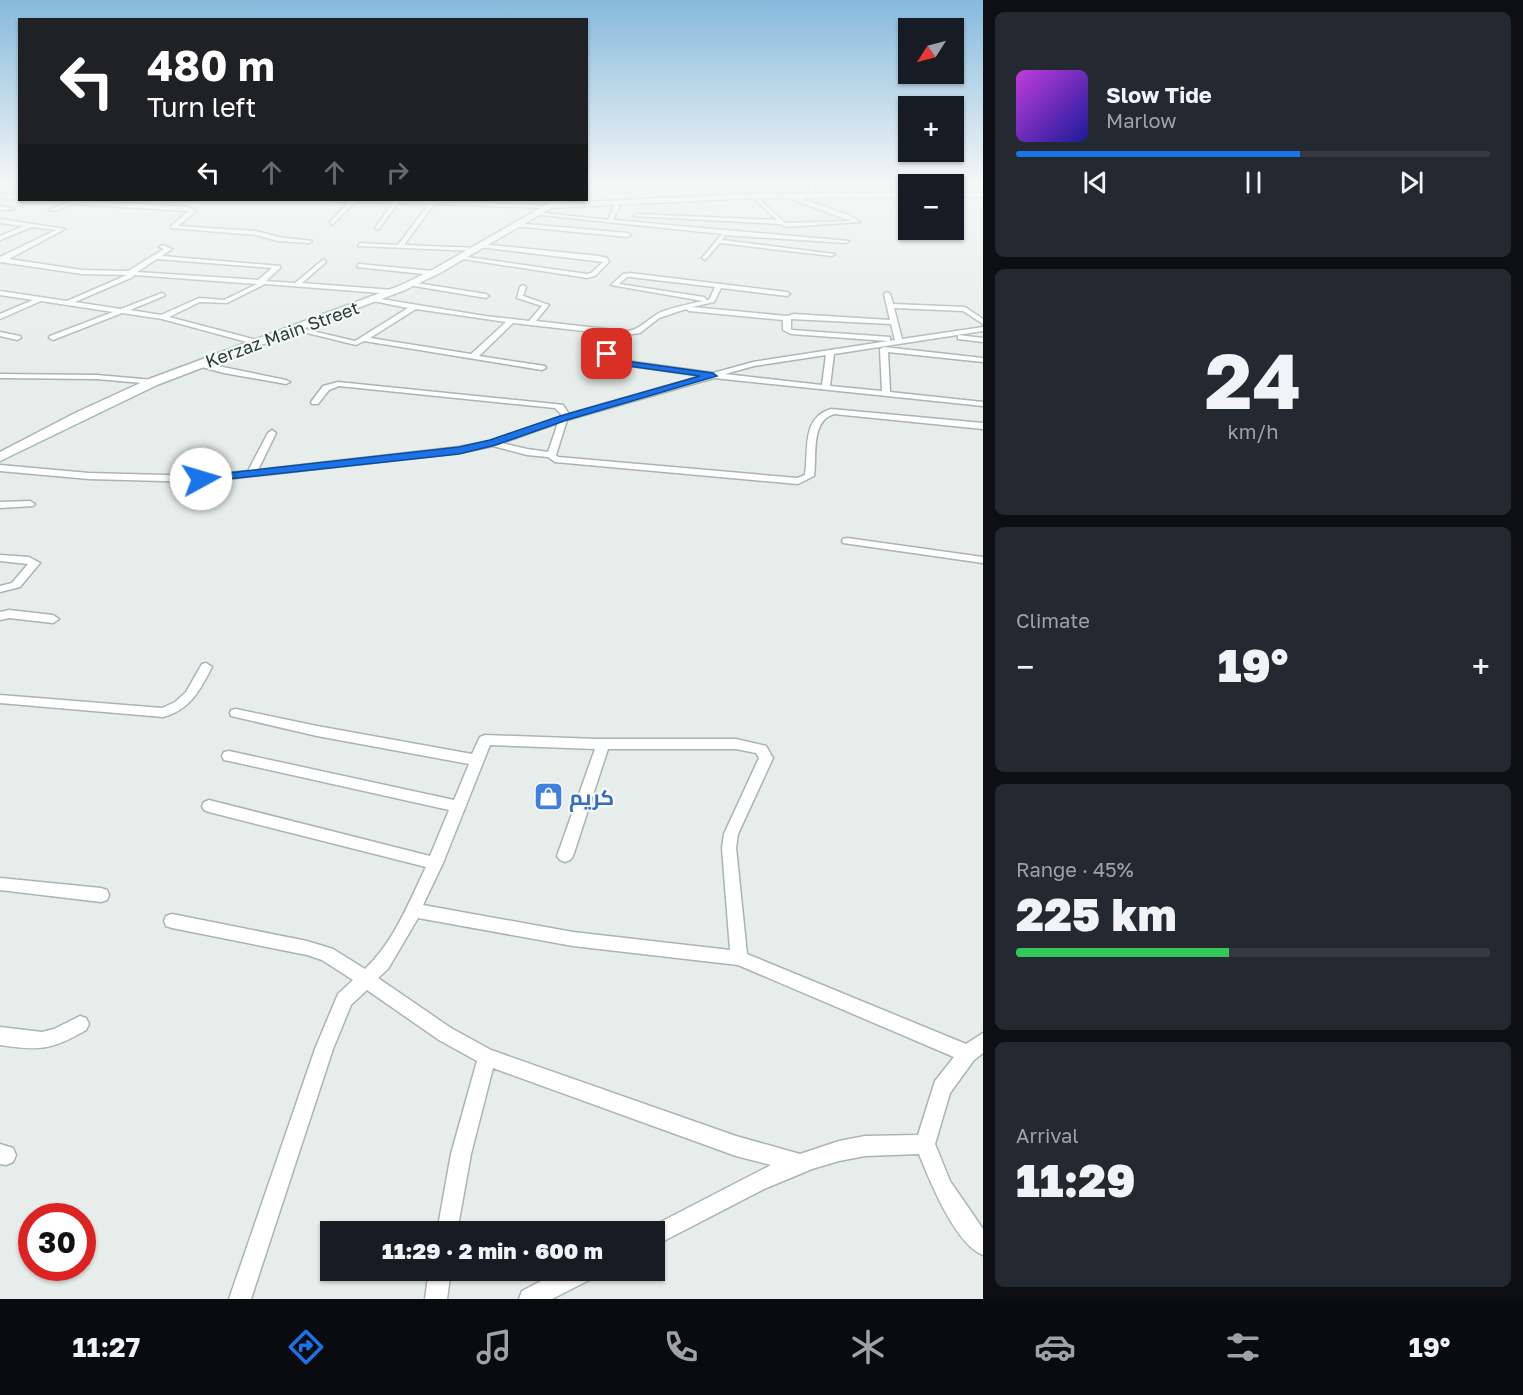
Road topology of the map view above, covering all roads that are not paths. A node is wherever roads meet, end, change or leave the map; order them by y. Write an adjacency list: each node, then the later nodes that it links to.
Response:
1 (32, 244): 13 (street)
2 (484, 244): 8 (street, Kerzaz Main Street)
3 (716, 244): 12 (street)
4 (741, 244): 9 (street)
5 (360, 245): 6 (street)
6 (400, 246): 8 (street)
7 (162, 247): 10 (street)
8 (478, 247): 11 (street, Kerzaz Main Street); 11 (street)
9 (832, 254)
10 (158, 257): 17 (street); 18 (street)
11 (460, 258): 16 (street, Kerzaz Main Street)
12 (705, 258)
13 (0, 259): 17 (street)
14 (324, 261): 19 (street)
15 (358, 266): 16 (street)
16 (433, 273): 20 (street, Kerzaz Main Street)
17 (132, 274): 18 (street); 32 (street)
18 (264, 282): 19 (street); 38 (street)
19 (297, 284): 23 (street)
20 (410, 284): 23 (street, Kerzaz Main Street); 28 (street)
21 (718, 286): 25 (street); 31 (street); 31 (street)
22 (523, 287): 43 (street)
23 (394, 292): 30 (street, Kerzaz Main Street)
24 (0, 293): 29 (street)
25 (787, 294)
26 (886, 294): 33 (street)
27 (162, 295): 36 (street)
28 (486, 296)
29 (42, 298): 32 (street); 37 (street)
30 (375, 300): 34 (street); 44 (street, Kerzaz Main Street)
31 (712, 301): 35 (street)
32 (69, 303): 36 (street)
33 (890, 306): 41 (street); 42 (street)
34 (414, 307): 40 (street); 51 (street)
35 (679, 308): 39 (street); 46 (street)
36 (118, 311): 38 (street); 50 (street)
37 (0, 316)
38 (162, 317): 54 (street)
39 (787, 318): 41 (street); 53 (street)
40 (511, 321): 43 (street); 58 (street)
41 (894, 322): 53 (street)
42 (983, 322)
43 (531, 324): 46 (street)
44 (295, 329): 51 (street); 54 (street, Kerzaz Main Street)
45 (983, 329): 48 (street)
46 (624, 333): 63 (street)
47 (0, 334): 49 (street)
48 (948, 335): 52 (street); 53 (street)
49 (17, 338)
50 (53, 338)
51 (365, 339): 58 (street)
52 (983, 340)
53 (899, 341): 55 (street)
54 (258, 343): 60 (street, Kerzaz Main Street)
55 (870, 347): 56 (street); 57 (street)
56 (884, 349): 59 (street); 67 (street)
57 (830, 354): 63 (street); 66 (street)
58 (473, 357): 61 (street)
59 (983, 360)
60 (201, 364): 64 (street, Kerzaz Main Street); 65 (street)
61 (542, 368)
62 (0, 376): 64 (street)
63 (713, 376): 66 (street); 70 (street)
64 (153, 382): 75 (street, Kerzaz Main Street)
65 (286, 382)
66 (826, 387): 67 (street)
67 (886, 393): 69 (street)
68 (315, 402): 70 (street)
69 (983, 404)
70 (564, 418): 73 (street); 74 (street)
71 (983, 426): 74 (street)
72 (272, 433): 77 (street)
73 (493, 443): 74 (street); 77 (street)
74 (551, 455)
75 (0, 457)
76 (0, 468): 77 (street)
77 (251, 474)
78 (30, 504): 79 (street)
79 (0, 505)
80 (847, 541): 82 (street)
81 (0, 558): 83 (street)
82 (983, 560)
83 (0, 589)
84 (0, 616): 85 (street)
85 (53, 619)
86 (206, 667): 87 (street)
87 (0, 699)
88 (236, 713): 91 (street)
89 (603, 744): 91 (street); 94 (street); 100 (street)
90 (229, 756): 93 (street)
91 (476, 760): 93 (street)
92 (209, 806): 95 (street)
93 (458, 806): 95 (street)
94 (565, 856)
95 (435, 863): 98 (street)
96 (0, 884): 97 (street)
97 (100, 895)
98 (413, 910): 100 (street); 101 (street)
99 (172, 921): 101 (street)
100 (739, 958): 104 (street)
101 (366, 979): 105 (street); 113 (street)
102 (80, 1024): 103 (street)
103 (0, 1036)
104 (975, 1048): 106 (street)
105 (487, 1056): 107 (street); 108 (street)
106 (925, 1144): 107 (street); 110 (street)
107 (798, 1163): 109 (street)
108 (449, 1221)
109 (665, 1230)
110 (983, 1245)
111 (438, 1281): 114 (street)
112 (564, 1281): 115 (street)
113 (240, 1299)
114 (436, 1299)
115 (530, 1299)

